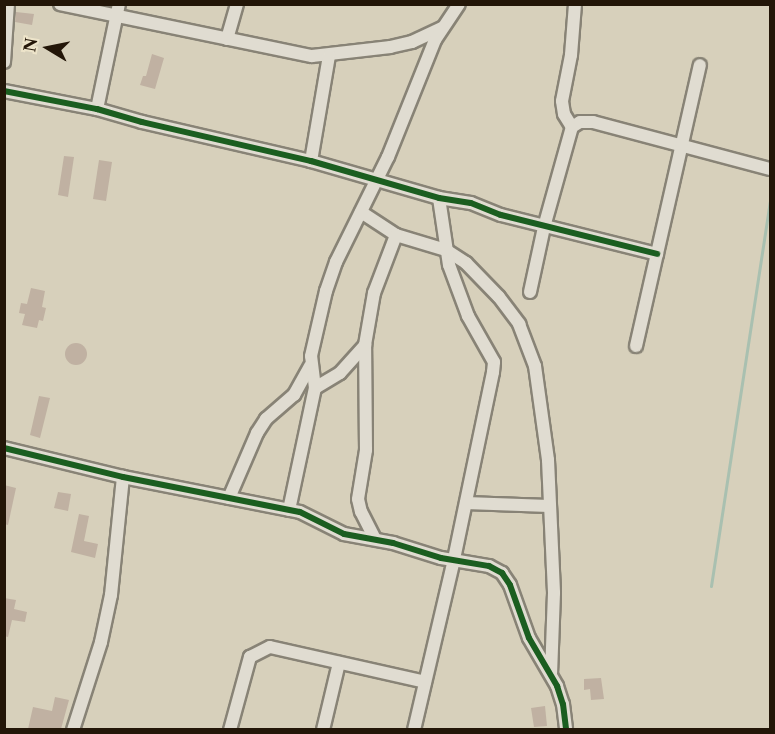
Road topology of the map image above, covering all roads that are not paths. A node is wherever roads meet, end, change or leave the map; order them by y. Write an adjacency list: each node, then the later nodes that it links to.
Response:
1 (8, 4): 10 (street)
2 (60, 4): 6 (street)
3 (237, 4): 8 (street)
4 (459, 4): 7 (street)
5 (575, 4): 14 (street)
6 (118, 10): 8 (street); 13 (street)
7 (442, 28): 9 (street); 18 (street)
8 (227, 39): 9 (street)
9 (329, 56): 16 (street)
10 (4, 62)
11 (700, 65): 15 (street)
12 (4, 91): 13 (street)
13 (97, 109): 16 (street)
14 (572, 127): 15 (street); 21 (street)
15 (682, 146): 17 (street); 24 (street)
16 (311, 161): 18 (street)
17 (771, 169)
18 (376, 179): 19 (street); 20 (street)
19 (439, 198): 21 (street); 23 (street)
20 (361, 212): 22 (street); 28 (street)
21 (544, 227): 24 (street); 25 (street)
22 (396, 235): 23 (street); 26 (street)
23 (446, 250): 33 (street); 34 (street)
24 (657, 254): 27 (street)
25 (530, 292)
26 (364, 345): 29 (street); 36 (street)
27 (636, 346)
28 (310, 366): 29 (street); 32 (street)
29 (315, 388): 35 (street)
30 (4, 448): 31 (street)
31 (123, 477): 32 (street); 41 (street)
32 (229, 498): 35 (street)
33 (466, 503): 34 (street); 37 (street)
34 (549, 506): 39 (street)
35 (289, 510): 36 (street)
36 (375, 539): 37 (street)
37 (454, 560): 39 (street); 40 (street)
38 (339, 663): 40 (street); 42 (street); 43 (street)
39 (551, 673): 45 (street)
40 (425, 682): 44 (street)
41 (76, 729)
42 (230, 729)
43 (323, 729)
44 (414, 729)
45 (566, 729)

